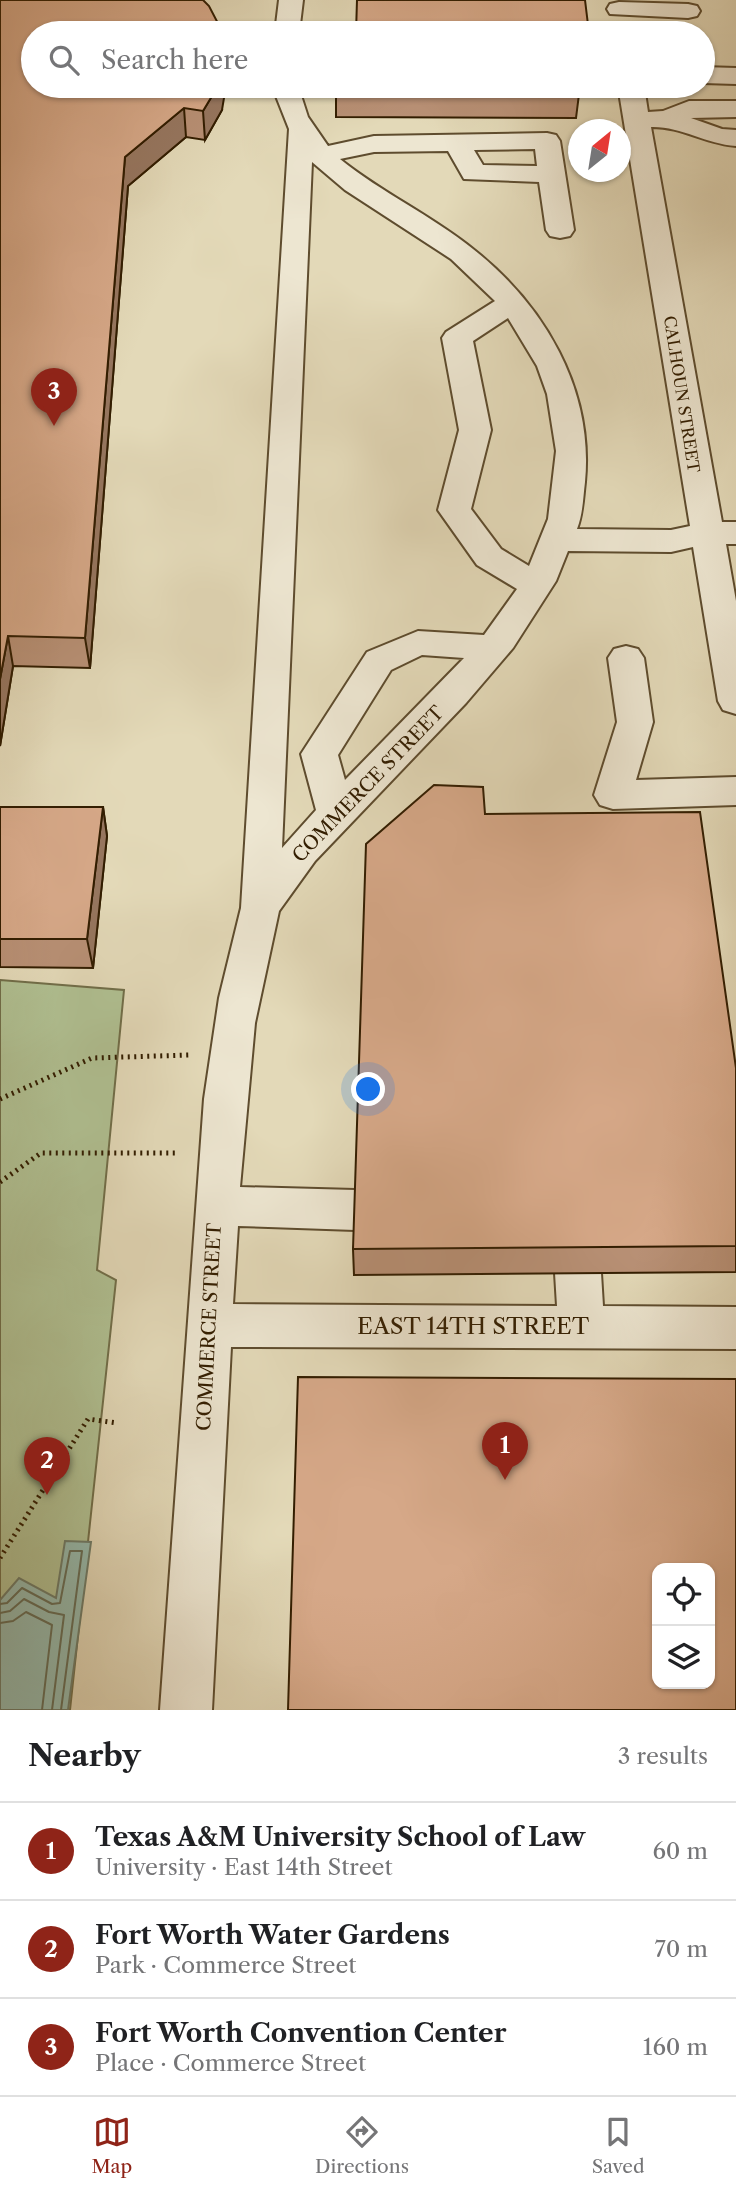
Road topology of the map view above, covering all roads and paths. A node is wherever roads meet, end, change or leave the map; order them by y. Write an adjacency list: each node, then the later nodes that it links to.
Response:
1 (291, 0): 4 (street)
2 (620, 14): 3 (street)
3 (689, 15)
4 (288, 21)
5 (715, 75): 6 (street)
6 (736, 76)
7 (287, 98): 13 (street)
8 (633, 98): 11 (street, CALHOUN STREET)
9 (736, 108): 10 (street)
10 (668, 119): 11 (street); 12 (street)
11 (637, 120): 16 (street, CALHOUN STREET)
12 (736, 138)
13 (310, 143): 14 (street); 15 (street, COMMERCE STREET); 24 (street)
14 (560, 230)
15 (513, 302): 17 (street, COMMERCE STREET); 18 (street)
16 (721, 533): 17 (street); 21 (street, CALHOUN STREET)
17 (557, 540): 18 (street, COMMERCE STREET)
18 (537, 584): 19 (street, COMMERCE STREET)
19 (493, 648): 23 (street, COMMERCE STREET); 23 (street)
20 (626, 658): 22 (street)
21 (736, 701)
22 (736, 791)
23 (336, 815): 24 (street, COMMERCE STREET)
24 (260, 907): 25 (street, COMMERCE STREET)
25 (228, 1054): 26 (path); 27 (street, COMMERCE STREET)
26 (0, 1099)
27 (221, 1153): 28 (path); 29 (street, COMMERCE STREET)
28 (0, 1182)
29 (216, 1206): 30 (street); 32 (street, COMMERCE STREET)
30 (355, 1210)
31 (578, 1273): 33 (street)
32 (209, 1325): 33 (street, EAST 14TH STREET); 37 (street, COMMERCE STREET)
33 (582, 1327): 34 (street, EAST 14TH STREET)
34 (736, 1328)
35 (117, 1423): 36 (path)
36 (0, 1558)
37 (187, 1710)

